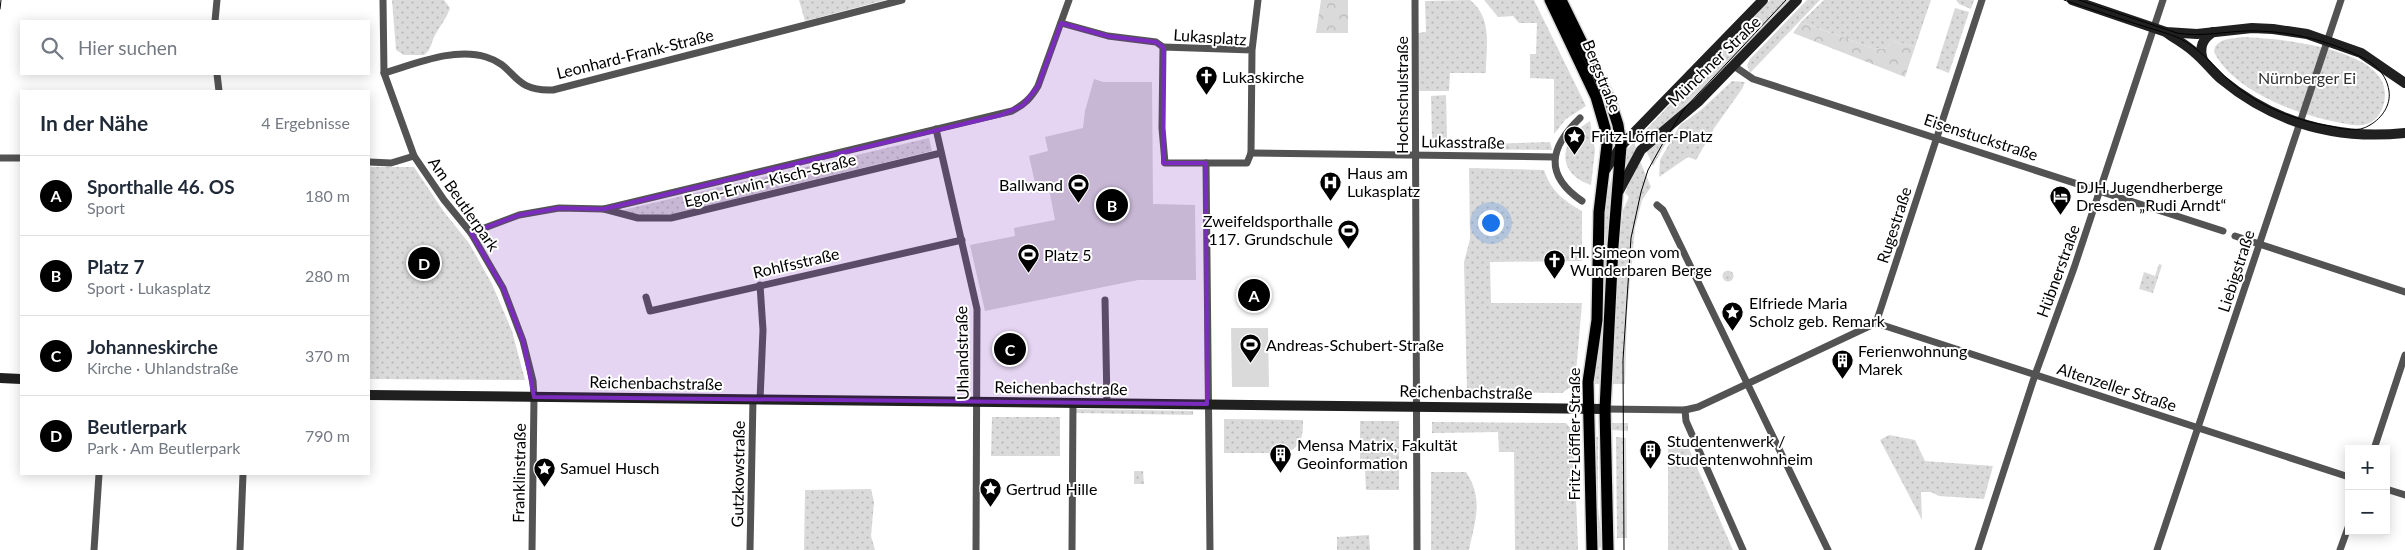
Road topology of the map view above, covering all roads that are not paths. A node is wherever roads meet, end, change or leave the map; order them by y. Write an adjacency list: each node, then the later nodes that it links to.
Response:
1 (217, 0): 15 (street)
2 (383, 0): 25 (street)
3 (902, 0): 25 (street, Leonhard-Frank-Straße)
4 (1069, 0): 16 (street, Egon-Erwin-Kisch-Straße)
5 (1258, 0): 22 (street)
6 (1415, 0): 37 (street, Hochschulstraße)
7 (1550, 0): 44 (main road, Bergstraße)
8 (1560, 0): 34 (main road, Bergstraße)
9 (1763, 0): 34 (street, Münchner Straße)
10 (1797, 0): 24 (street, Münchner Straße)
11 (1982, 0): 33 (street, Rugestraße)
12 (2072, 0): 17 (street)
13 (2163, 0): 17 (street, Hübnerstraße)
14 (2341, 0): 20 (street, Liebigstraße)
15 (216, 20)
16 (1061, 23): 21 (street); 31 (street, Egon-Erwin-Kisch-Straße)
17 (2153, 27): 18 (street); 45 (street, Hübnerstraße)
18 (2166, 32): 19 (street); 23 (street)
19 (2214, 32): 20 (street); 23 (street)
20 (2327, 40): 27 (street); 30 (street, Liebigstraße)
21 (1162, 47): 22 (street, Lukasplatz); 43 (street, Lukasplatz)
22 (1252, 50): 36 (street, Lukasplatz)
23 (2203, 61): 30 (street)
24 (1734, 66): 33 (street, Eisenstuckstraße); 46 (street, Münchner Straße)
25 (384, 73): 38 (street)
26 (216, 75): 28 (street)
27 (2405, 82)
28 (219, 90)
29 (1580, 118): 39 (street)
30 (2299, 124): 32 (street); 54 (street, Liebigstraße)
31 (936, 129): 35 (street, Uhlandstraße); 49 (street, Egon-Erwin-Kisch-Straße)
32 (2403, 131)
33 (1938, 138): 45 (street, Eisenstuckstraße); 59 (street, Rugestraße)
34 (1621, 146): 44 (street, Münchner Straße); 46 (main road, Bergstraße)
35 (941, 153): 49 (street, Egon-Erwin-Kisch-Straße); 53 (street, Uhlandstraße)
36 (1251, 153): 37 (street, Lukasstraße); 43 (street, Lukasplatz)
37 (1416, 155): 39 (street, Lukasstraße); 72 (street, Hochschulstraße)
38 (414, 156): 42 (street, Am Beutlerpark); 51 (street, Am Beutlerpark)
39 (1555, 157): 47 (street)
40 (0, 158): 41 (street)
41 (20, 158)
42 (370, 162)
43 (1206, 163): 71 (street)
44 (1606, 169): 73 (main road, Fritz-Löffler-Straße)
45 (2100, 190): 50 (street, Eisenstuckstraße); 61 (street, Hübnerstraße)
46 (1618, 192): 74 (main road, Fritz-Löffler-Straße)
47 (1582, 201)
48 (1657, 205): 64 (street)
49 (604, 209): 51 (street, Egon-Erwin-Kisch-Straße)
50 (2222, 231)
51 (471, 233): 66 (street, Am Beutlerpark)
52 (2235, 236): 54 (street)
53 (962, 240): 55 (street, Rohlfsstraße); 68 (street, Uhlandstraße)
54 (2259, 245): 56 (street); 76 (street, Liebigstraße)
55 (760, 285): 57 (street, Rohlfsstraße); 67 (street, Gutzkowstraße)
56 (2405, 292)
57 (646, 297)
58 (1106, 300): 70 (street)
59 (1876, 324): 61 (street, Altenzeller Straße); 64 (street)
60 (2405, 356): 77 (street)
61 (2035, 375): 76 (street, Altenzeller Straße); 96 (street, Hübnerstraße)
62 (0, 378): 63 (street)
63 (20, 379)
64 (1747, 384): 75 (street, Reichenbachstraße); 95 (street)
65 (370, 395): 66 (street, Reichenbachstraße)
66 (534, 397): 67 (street, Reichenbachstraße); 86 (street, Franklinstraße)
67 (756, 400): 68 (street, Reichenbachstraße); 87 (street, Gutzkowstraße)
68 (977, 402): 69 (street, Reichenbachstraße); 88 (street, Uhlandstraße)
69 (1073, 403): 70 (street, Reichenbachstraße); 89 (street)
70 (1107, 403): 71 (street, Reichenbachstraße)
71 (1207, 404): 72 (street, Reichenbachstraße); 90 (street)
72 (1417, 407): 73 (street, Reichenbachstraße); 91 (street, Hochschulstraße)
73 (1588, 408): 74 (street, Reichenbachstraße); 92 (main road, Fritz-Löffler-Straße)
74 (1605, 409): 75 (street, Reichenbachstraße); 93 (main road, Fritz-Löffler-Straße)
75 (1685, 410): 94 (street)
76 (2198, 428): 80 (street, Altenzeller Straße); 97 (street, Liebigstraße)
77 (2375, 445)
78 (99, 475): 84 (street)
79 (243, 475): 85 (street)
80 (2345, 476)
81 (2389, 490): 82 (street)
82 (2405, 495)
83 (2345, 535): 98 (street)
84 (94, 550)
85 (240, 550)
86 (532, 550)
87 (750, 550)
88 (976, 550)
89 (1072, 550)
90 (1210, 550)
91 (1416, 550)
92 (1592, 550)
93 (1608, 550)
94 (1744, 550)
95 (1828, 550)
96 (1978, 550)
97 (2157, 550)
98 (2340, 550)

